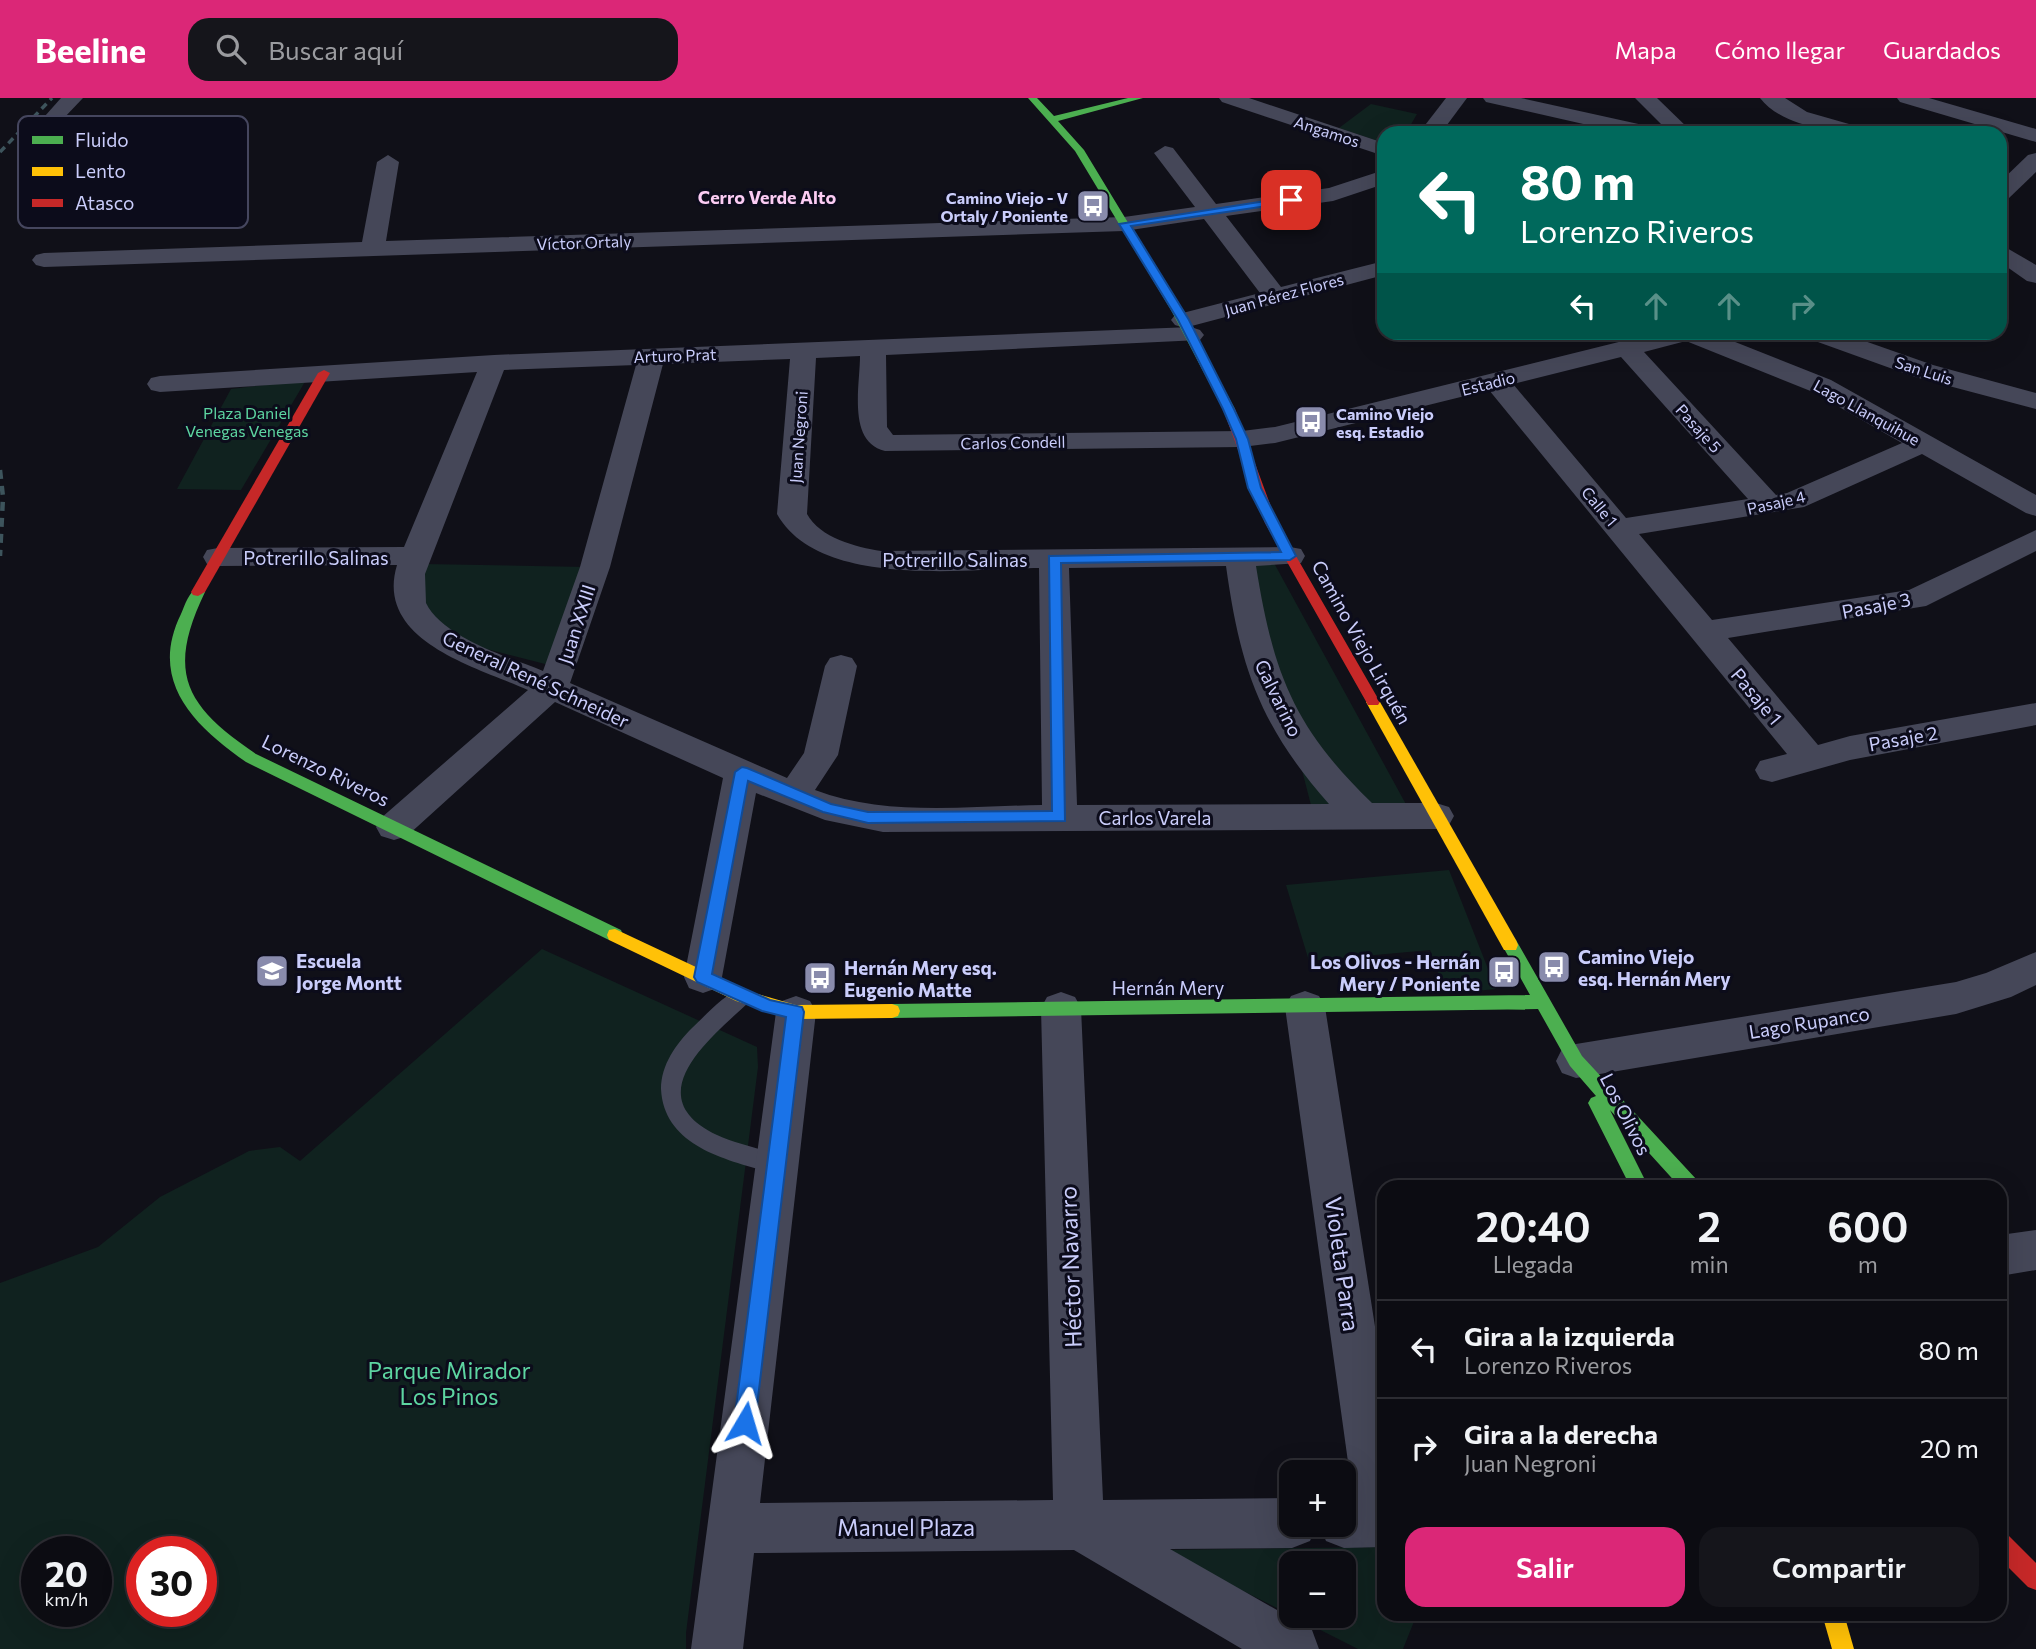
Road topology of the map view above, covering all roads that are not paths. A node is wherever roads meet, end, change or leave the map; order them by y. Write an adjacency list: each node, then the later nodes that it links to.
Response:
1 (73, 98): 10 (street)
2 (1032, 98): 11 (street, Camino Viejo Lirquén)
3 (1139, 98): 11 (street)
4 (1229, 98): 19 (street, Angamos)
5 (1457, 98): 12 (street)
6 (1493, 98): 13 (street)
7 (1645, 98): 14 (street)
8 (1770, 98): 15 (street)
9 (1907, 98): 16 (street)
10 (55, 116)
11 (1054, 119): 26 (street, Camino Viejo Lirquén)
12 (1435, 126)
13 (1620, 126)
14 (1675, 126)
15 (1832, 126)
16 (2002, 126)
17 (2007, 127): 18 (street)
18 (2036, 136)
19 (1377, 148)
20 (1166, 153): 25 (street)
21 (2036, 159): 24 (street)
22 (388, 162): 27 (street)
23 (1377, 179): 25 (street, Víctor Ortaly)
24 (2007, 182)
25 (1210, 212): 26 (street, Víctor Ortaly); 32 (street)
26 (1124, 224): 27 (street, Víctor Ortaly); 33 (street, Camino Viejo Lirquén)
27 (373, 249): 29 (street, Víctor Ortaly)
28 (2007, 256): 31 (street)
29 (44, 260)
30 (1377, 270): 32 (street, Juan Pérez Flores)
31 (2036, 276)
32 (1275, 296): 33 (street, Juan Pérez Flores)
33 (1187, 328): 37 (street, Arturo Prat); 46 (street, Camino Viejo Lirquén)
34 (1664, 340): 38 (street, Estadio)
35 (1710, 340): 47 (street, Lago Llanquihue)
36 (1836, 340): 45 (street, San Luis)
37 (873, 346): 39 (street, Arturo Prat); 46 (street, Carlos Condell)
38 (1627, 349): 43 (street, Estadio); 48 (street, Pasaje 5)
39 (804, 350): 40 (street, Arturo Prat); 50 (street, Juan Negroni)
40 (652, 356): 41 (street, Arturo Prat); 60 (street, Juan XXIII)
41 (494, 363): 42 (street, Arturo Prat); 53 (street, General René Schneider)
42 (324, 373): 44 (street, Arturo Prat); 55 (street, Lorenzo Riveros)
43 (1496, 381): 46 (street, Estadio); 51 (street, Calle 1)
44 (160, 384)
45 (2036, 401)
46 (1242, 439): 54 (street, Camino Viejo Lirquén)
47 (1924, 443): 48 (street, Pasaje 4); 49 (street, Lago Llanquihue)
48 (1770, 506): 51 (street, Pasaje 4)
49 (2036, 507)
50 (797, 524): 57 (street, Potrerillo Salinas)
51 (1618, 528): 58 (street, Calle 1)
52 (2036, 539): 58 (street, Pasaje 3)
53 (415, 556): 55 (street, Potrerillo Salinas); 60 (street, General René Schneider)
54 (1290, 556): 56 (street, Potrerillo Salinas); 67 (street, Camino Viejo Lirquén)
55 (218, 557): 69 (street, Lorenzo Riveros)
56 (1240, 558): 57 (street, Potrerillo Salinas); 66 (street, Galvarino)
57 (1054, 559): 68 (street)
58 (1703, 632): 62 (street, Pasaje 1)
59 (841, 666): 65 (street)
60 (551, 688): 64 (street, General René Schneider); 69 (street, Juan XXIII)
61 (2036, 714): 62 (street, Pasaje 2)
62 (1811, 760): 63 (street, Pasaje 2)
63 (1772, 770)
64 (742, 772): 65 (street, General René Schneider); 71 (street)
65 (794, 794): 68 (street, Carlos Varela)
66 (1363, 816): 67 (street, Carlos Varela); 68 (street, Carlos Varela)
67 (1436, 816): 73 (street, Camino Viejo Lirquén)
68 (1060, 817)
69 (394, 827): 71 (street, Lorenzo Riveros)
70 (2036, 967): 77 (street, Lago Rupanco)
71 (703, 977): 72 (street, Lorenzo Riveros)
72 (742, 996): 76 (street, Lorenzo Riveros); 78 (lane)
73 (1541, 1002): 74 (street, Hernán Mery); 77 (street, Camino Viejo Lirquén)
74 (1305, 1007): 75 (street, Hernán Mery); 83 (street, Violeta Parra)
75 (1062, 1008): 76 (street, Hernán Mery); 85 (street, Héctor Navarro)
76 (796, 1012): 78 (street)
77 (1576, 1061): 79 (street, Los Olivos); 80 (street, Camino Viejo Lirquén)
78 (777, 1164): 86 (street)
79 (1636, 1180)
80 (1685, 1180)
81 (2036, 1250): 82 (street)
82 (2007, 1255)
83 (1370, 1522)
84 (1279, 1523): 85 (street, Manuel Plaza)
85 (1079, 1525): 86 (street, Manuel Plaza); 91 (street)
86 (732, 1528): 90 (street)
87 (2007, 1550): 88 (street)
88 (2036, 1579)
89 (1835, 1621): 92 (street)
90 (717, 1649)
91 (1293, 1649)
92 (1843, 1649)

